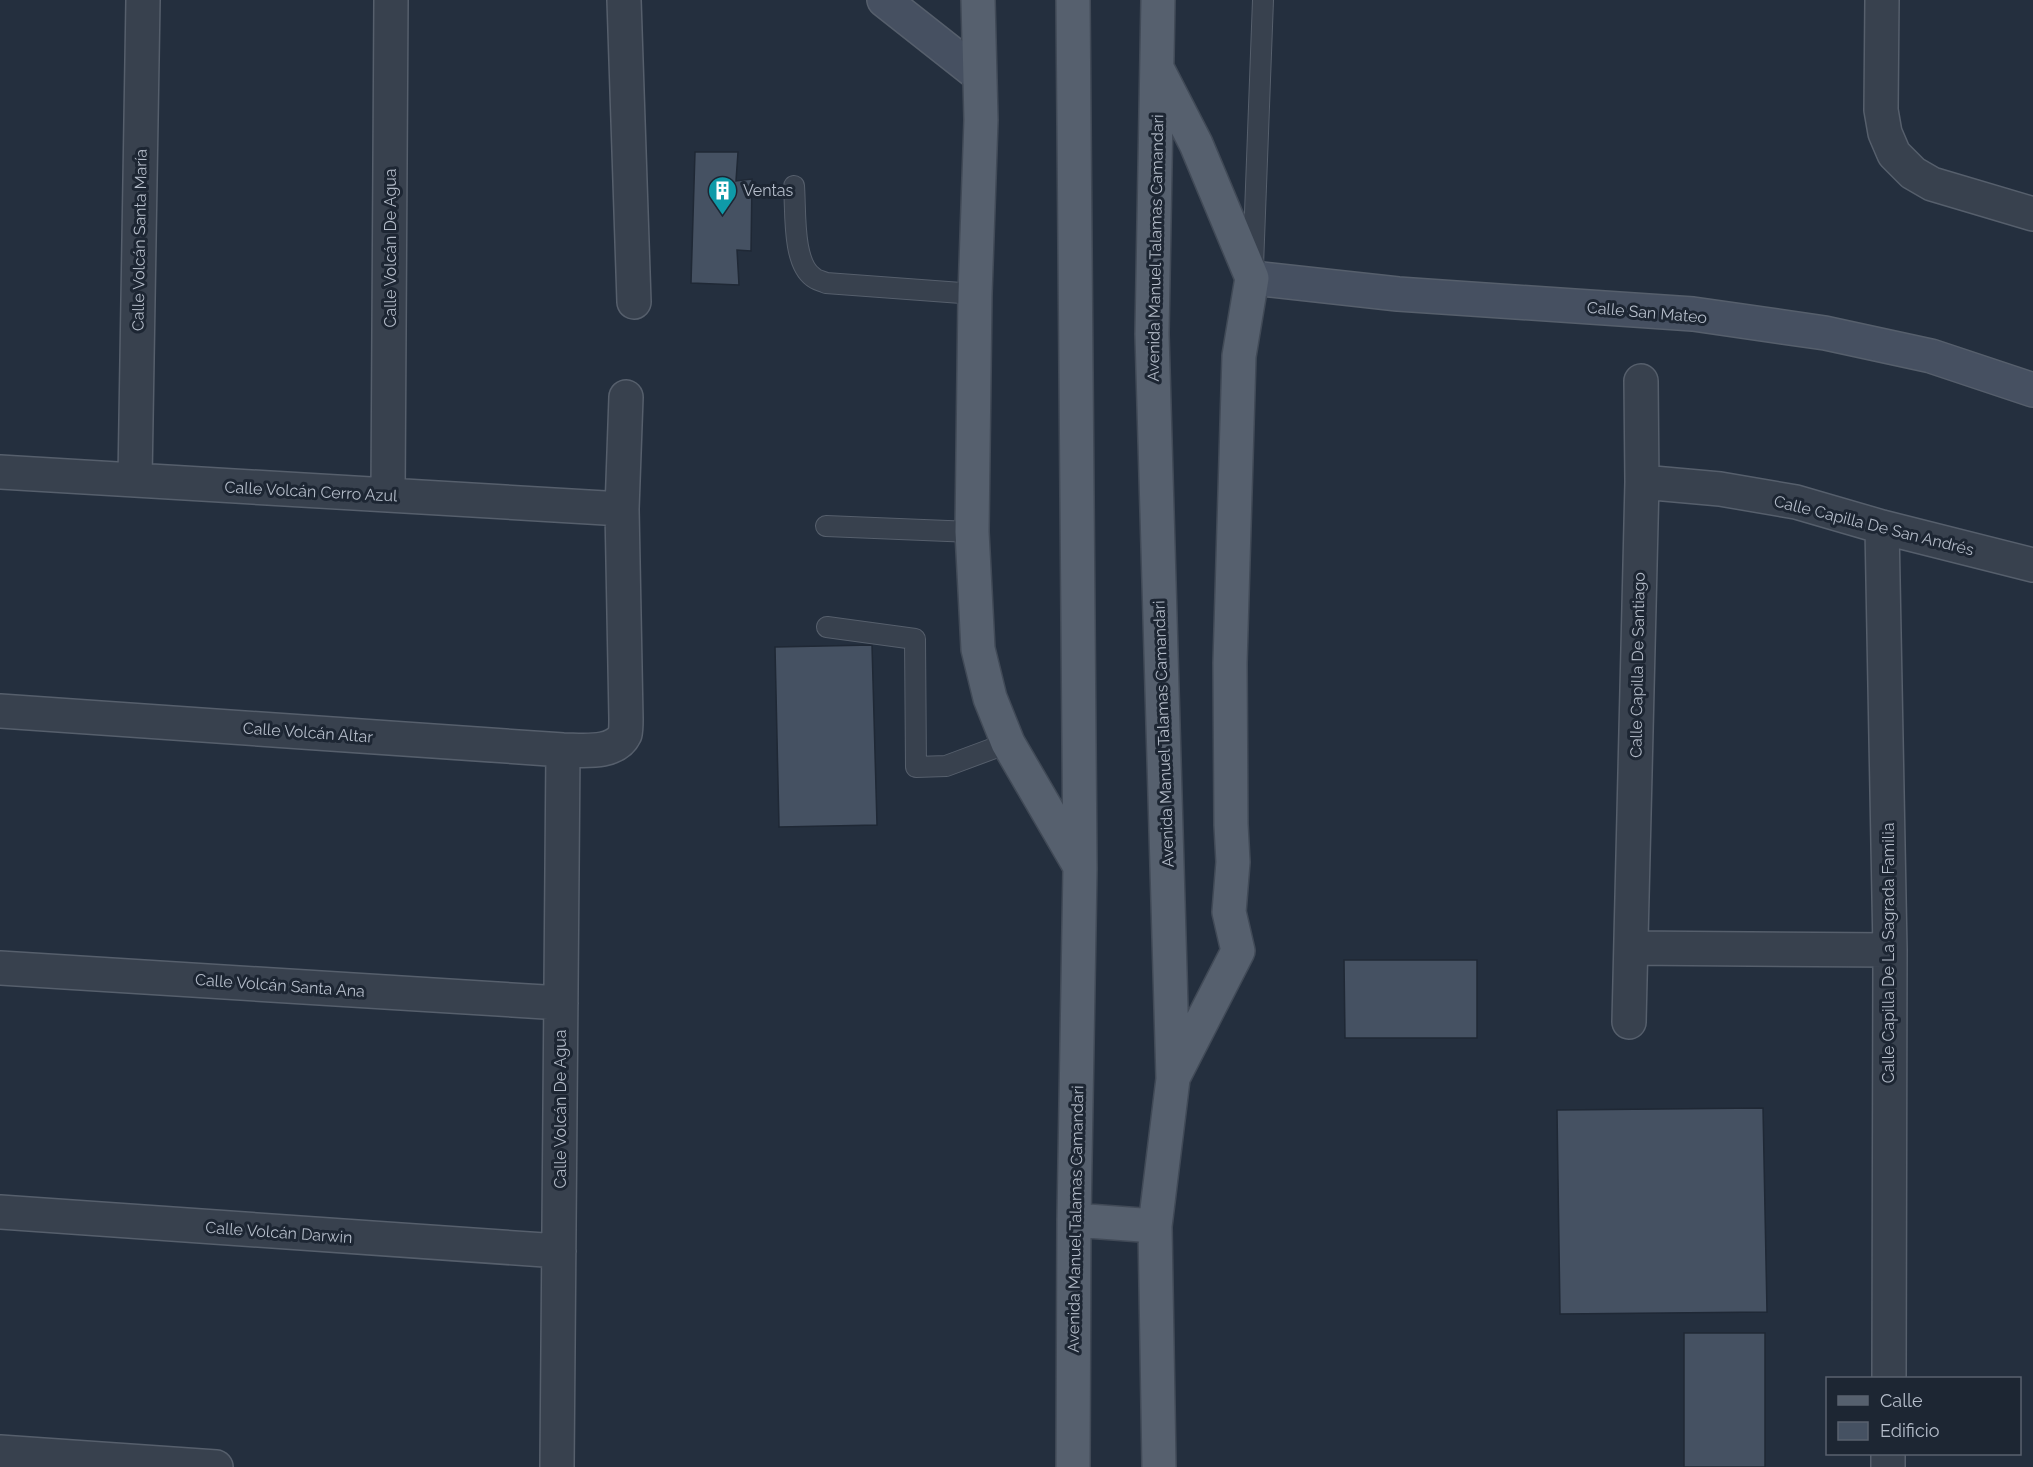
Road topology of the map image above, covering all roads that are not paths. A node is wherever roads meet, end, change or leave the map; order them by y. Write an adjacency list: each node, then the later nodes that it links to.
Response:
1 (143, 0): 21 (street, Calle Volcán Santa María)
2 (391, 0): 23 (street, Calle Volcán De Agua)
3 (624, 0): 16 (street)
4 (884, 0): 11 (street)
5 (978, 0): 11 (main road)
6 (1073, 0): 33 (main road, Avenida Manuel Talamas Camandari)
7 (1158, 0): 10 (main road, Avenida Manuel Talamas Camandari)
8 (1263, 0): 14 (lane)
9 (1882, 0): 13 (street)
10 (1157, 69): 14 (main road); 39 (main road, Avenida Manuel Talamas Camandari)
11 (979, 75): 15 (main road)
12 (794, 186): 15 (lane)
13 (2033, 214)
14 (1252, 278): 18 (street, Calle San Mateo); 39 (main road)
15 (975, 294): 27 (main road)
16 (634, 302)
17 (1641, 381): 22 (street, Calle Capilla De Santiago)
18 (2033, 390)
19 (626, 397): 24 (street)
20 (0, 472): 21 (street, Calle Volcán Cerro Azul)
21 (135, 480): 23 (street, Calle Volcán Cerro Azul)
22 (1641, 482): 26 (street, Calle Capilla De San Andrés); 34 (street, Calle Capilla De Santiago)
23 (388, 495): 24 (street, Calle Volcán Cerro Azul)
24 (622, 509): 32 (street, Calle Volcán Altar)
25 (826, 526): 27 (lane)
26 (1882, 527): 28 (street, Calle Capilla De San Andrés); 35 (street, Calle Capilla De La Sagrada Familia)
27 (972, 532): 31 (main road)
28 (2033, 565)
29 (827, 627): 31 (lane)
30 (0, 711): 32 (street, Calle Volcán Altar)
31 (1008, 743): 33 (main road)
32 (563, 750): 37 (street, Calle Volcán De Agua)
33 (1080, 868): 41 (main road, Avenida Manuel Talamas Camandari)
34 (1631, 948): 35 (street); 38 (street, Calle Capilla De Santiago)
35 (1890, 950): 44 (street, Calle Capilla De La Sagrada Familia)
36 (0, 968): 37 (street, Calle Volcán Santa Ana)
37 (561, 1003): 43 (street, Calle Volcán De Agua)
38 (1629, 1022)
39 (1173, 1078): 42 (main road, Avenida Manuel Talamas Camandari)
40 (0, 1212): 43 (street, Calle Volcán Darwin)
41 (1074, 1220): 42 (main road); 46 (main road, Avenida Manuel Talamas Camandari)
42 (1155, 1226): 49 (main road, Avenida Manuel Talamas Camandari)
43 (559, 1251): 48 (street, Calle Volcán De Agua)
44 (1888, 1377)
45 (0, 1452): 47 (street)
46 (1072, 1464)
47 (216, 1467)
48 (557, 1467)
49 (1159, 1467)

